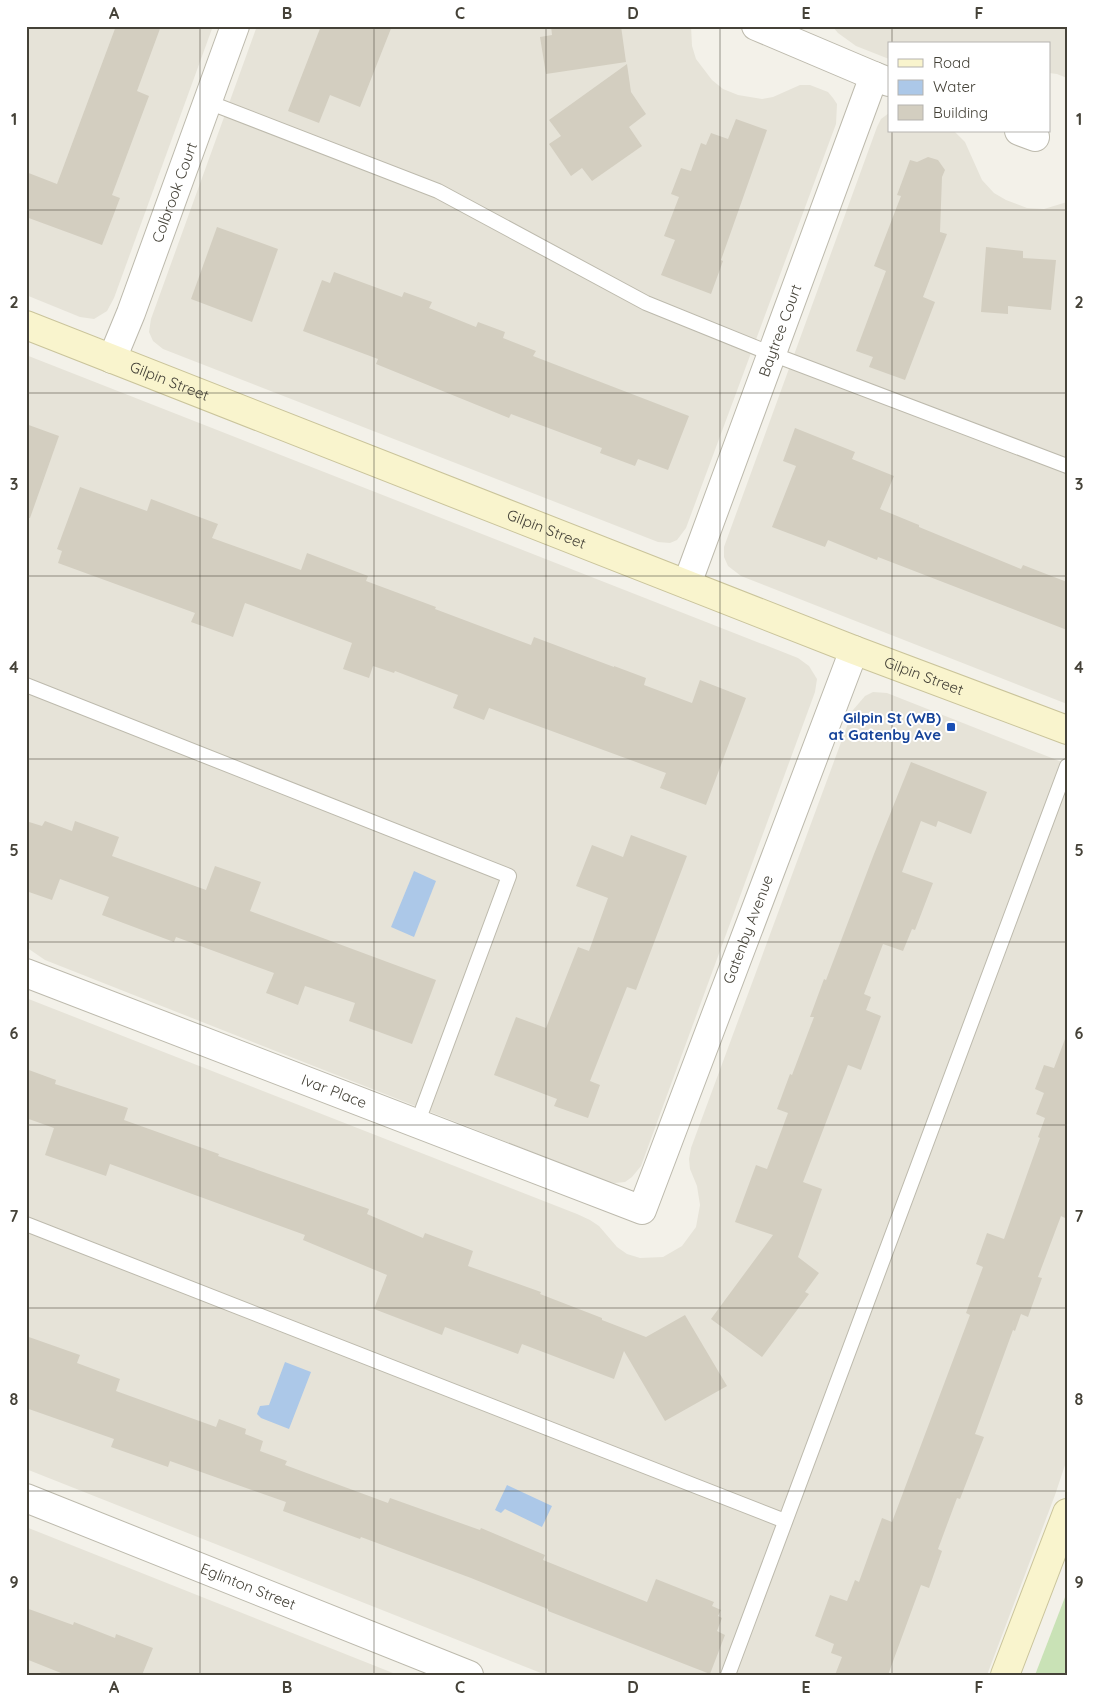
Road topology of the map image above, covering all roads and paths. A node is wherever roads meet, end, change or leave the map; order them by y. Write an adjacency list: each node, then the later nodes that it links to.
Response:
1 (236, 26): 4 (street, Colbrook Court)
2 (756, 26): 3 (street, Baytree Court)
3 (882, 79): 6 (street, Baytree Court)
4 (208, 102): 6 (lane); 7 (street, Colbrook Court)
5 (26, 325): 7 (street, Gilpin Street)
6 (772, 354): 8 (lane); 9 (street, Baytree Court)
7 (112, 359): 9 (street, Gilpin Street)
8 (1067, 466)
9 (687, 584): 10 (street, Gilpin Street)
10 (854, 650): 12 (street, Gilpin Street); 16 (street, Gatenby Avenue)
11 (26, 685): 15 (lane)
12 (1067, 730)
13 (1067, 766): 20 (lane)
14 (26, 974): 15 (street, Ivar Place)
15 (417, 1124): 16 (street, Ivar Place)
16 (642, 1210)
17 (26, 1224): 20 (lane)
18 (26, 1498): 21 (street, Eglinton Street)
19 (1067, 1513): 23 (street)
20 (784, 1521): 22 (lane)
21 (463, 1674)
22 (728, 1675)
23 (1005, 1675)

